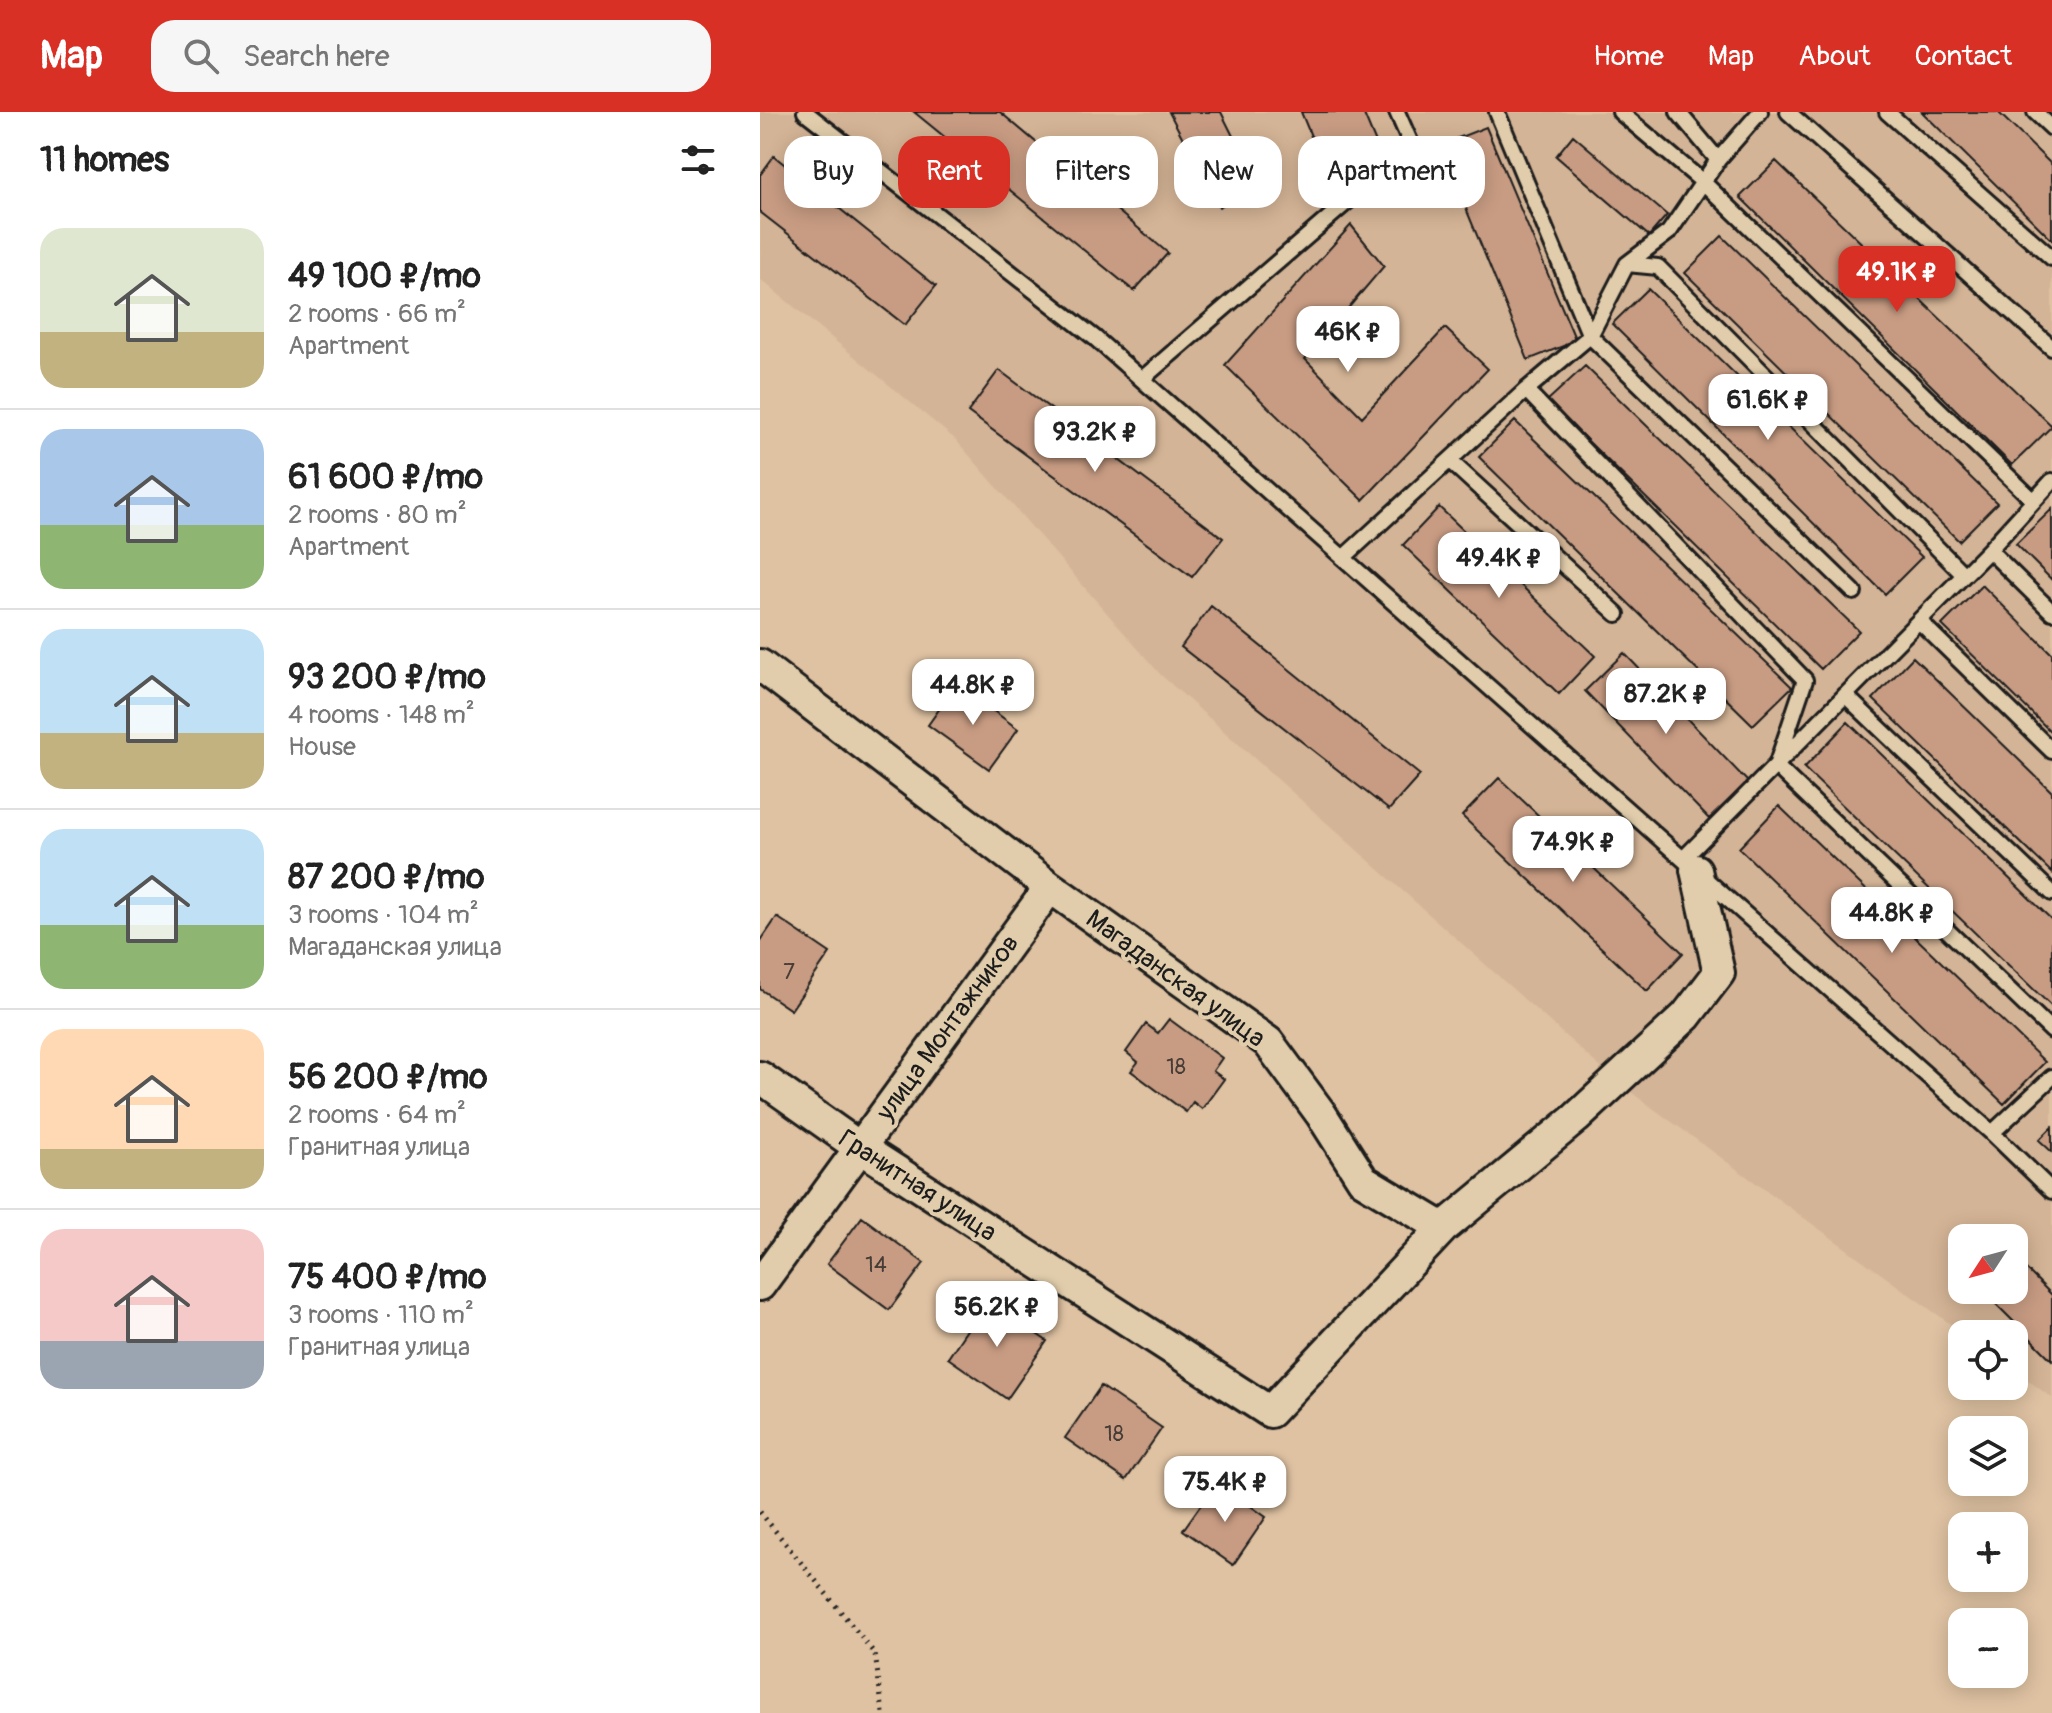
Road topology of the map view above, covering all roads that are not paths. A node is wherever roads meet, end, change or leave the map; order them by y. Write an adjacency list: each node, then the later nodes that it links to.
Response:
1 (805, 112): 17 (lane)
2 (1397, 112): 17 (lane)
3 (1497, 112): 15 (lane)
4 (1620, 112): 12 (lane)
5 (1678, 112): 11 (lane)
6 (1760, 112): 11 (lane)
7 (1788, 112): 16 (lane)
8 (1887, 112): 13 (lane)
9 (2035, 112): 10 (lane)
10 (2052, 128)
11 (1718, 160): 12 (lane)
12 (1704, 183): 14 (lane); 21 (lane)
13 (2052, 258)
14 (1627, 264): 15 (lane); 24 (lane)
15 (1590, 336): 18 (lane); 25 (lane)
16 (2052, 348)
17 (1142, 379): 23 (lane)
18 (1526, 390): 19 (lane); 32 (lane)
19 (1450, 461): 23 (lane); 27 (lane)
20 (2052, 481): 21 (lane)
21 (2034, 501): 22 (lane)
22 (1989, 550): 24 (lane); 26 (lane)
23 (1343, 558): 33 (lane)
24 (1964, 575): 28 (lane)
25 (1854, 592)
26 (2052, 612)
27 (1617, 614)
28 (1919, 621): 30 (lane); 31 (lane)
29 (760, 665): 34 (street, Магаданская улица)
30 (1845, 695): 32 (lane); 35 (lane)
31 (2052, 751)
32 (1776, 766): 33 (lane); 36 (lane)
33 (1689, 865): 39 (lane); 42 (street)
34 (1050, 887): 40 (street, улица Монтажников); 42 (street, Магаданская улица)
35 (2052, 893)
36 (2052, 1031)
37 (760, 1077): 40 (street, Гранитная улица)
38 (2052, 1077): 39 (lane)
39 (1992, 1133): 41 (lane)
40 (859, 1147): 42 (street, Гранитная улица); 43 (street, улица Монтажников)
41 (2052, 1191)
42 (1443, 1228)
43 (760, 1285)

